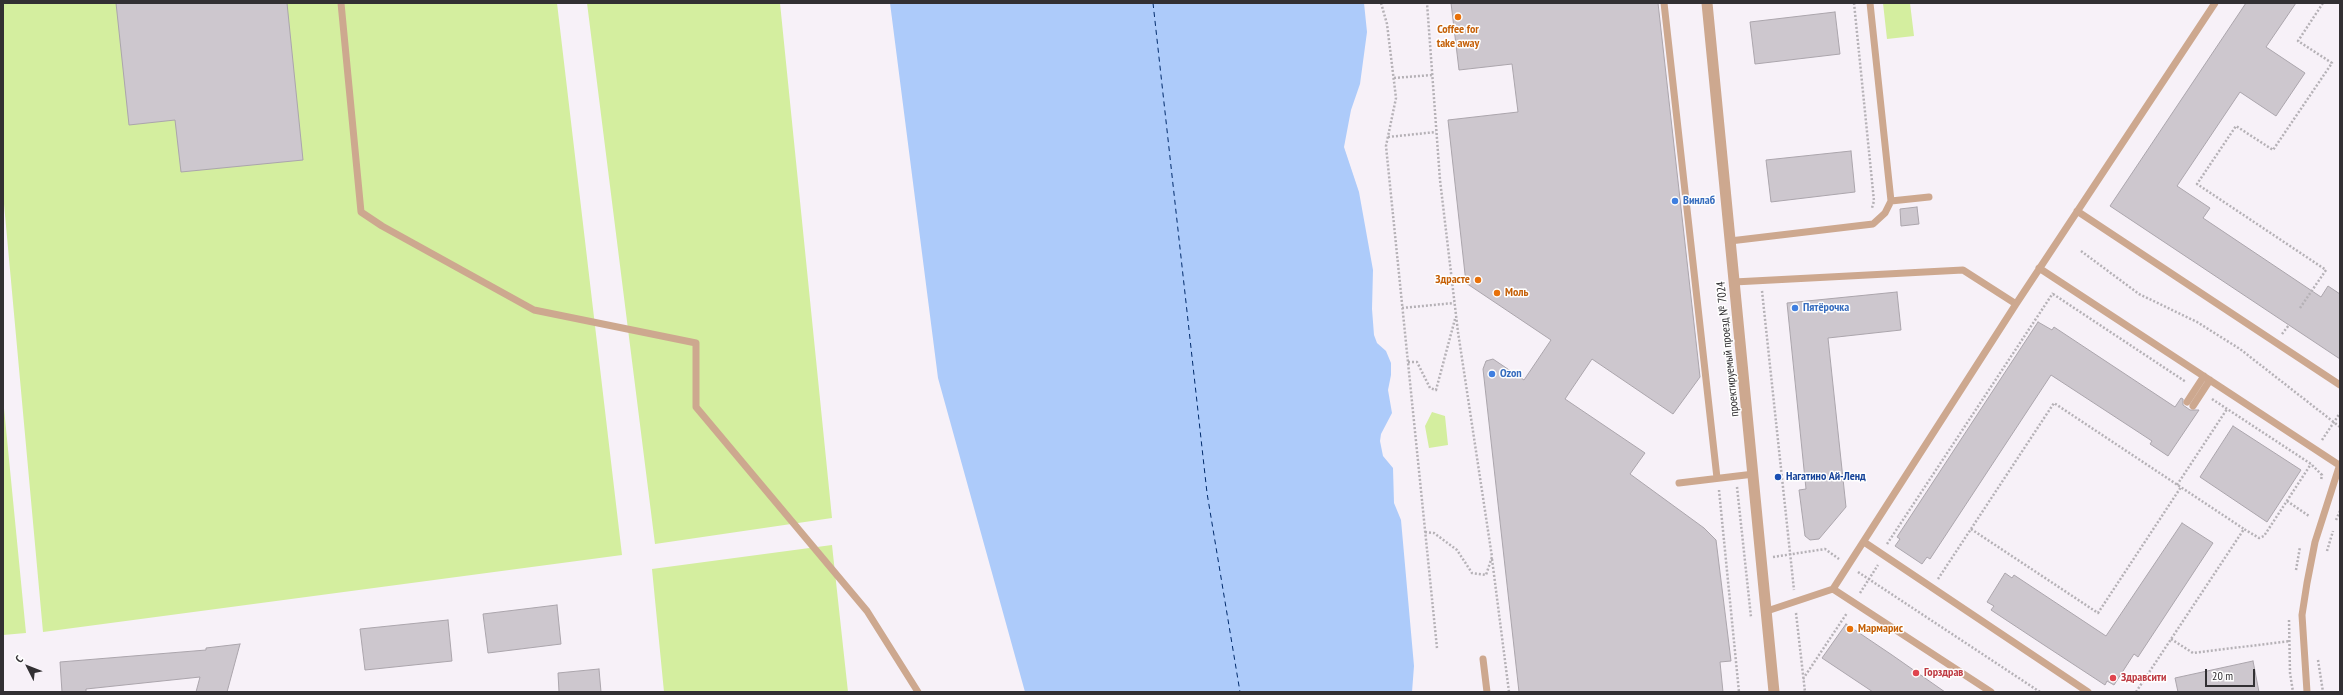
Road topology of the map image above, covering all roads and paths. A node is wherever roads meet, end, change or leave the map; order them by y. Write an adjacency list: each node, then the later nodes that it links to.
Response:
1 (341, 3): 79 (lane)
2 (1382, 3): 11 (path)
3 (1427, 3): 10 (path)
4 (1664, 3): 45 (lane)
5 (1707, 3): 18 (street, проектируемый проезд № 7024)
6 (1854, 3): 17 (path)
7 (1870, 3): 15 (lane)
8 (2215, 3): 16 (lane)
9 (2323, 3): 28 (path)
10 (1432, 76): 11 (path); 12 (path)
11 (1394, 78): 13 (path)
12 (1436, 132): 13 (path); 25 (path)
13 (1388, 137): 27 (path)
14 (1929, 197): 15 (lane)
15 (1891, 201): 18 (lane)
16 (2077, 211): 20 (lane); 32 (lane)
17 (1868, 213)
18 (1730, 240): 22 (street, проектируемый проезд № 7024)
19 (2081, 251): 37 (path)
20 (2039, 268): 23 (lane); 26 (lane)
21 (1760, 280): 22 (lane); 26 (lane); 60 (path)
22 (1734, 282): 43 (street, проектируемый проезд № 7024)
23 (2061, 282): 24 (path); 31 (lane)
24 (2053, 294): 33 (path); 61 (path)
25 (1454, 304): 27 (path); 29 (path)
26 (2016, 304): 58 (lane)
27 (1402, 308): 30 (path)
28 (2300, 308)
29 (1456, 316): 30 (path); 62 (path)
30 (1408, 362): 57 (path)
31 (2207, 378): 33 (lane); 39 (lane)
32 (2340, 385)
33 (2199, 390): 34 (lane); 35 (path)
34 (2190, 404)
35 (2227, 409): 40 (path); 48 (path)
36 (2340, 413): 37 (path)
37 (2333, 423): 38 (path); 39 (path)
38 (2340, 427)
39 (2316, 449): 40 (path); 42 (lane)
40 (2308, 462): 41 (path)
41 (2311, 464): 46 (path); 50 (path)
42 (2340, 465): 90 (lane)
43 (1754, 474): 44 (lane); 69 (street, проектируемый проезд № 7024)
44 (1736, 476): 45 (lane); 72 (path)
45 (1717, 478): 47 (lane); 82 (path)
46 (2321, 482)
47 (1679, 483)
48 (2177, 485): 49 (path); 55 (path)
49 (2181, 487): 55 (path); 56 (path)
50 (2287, 501): 53 (path); 56 (path)
51 (2311, 510): 53 (path)
52 (2340, 511): 63 (path)
53 (2309, 516): 54 (path)
54 (2308, 523)
55 (1971, 529): 66 (path)
56 (2244, 529): 73 (path)
57 (1425, 532): 62 (path); 75 (path)
58 (1864, 542): 61 (lane); 64 (lane)
59 (2301, 545): 65 (path)
60 (1790, 555): 64 (path); 68 (path)
61 (1884, 556): 66 (lane)
62 (1492, 557): 81 (path)
63 (2325, 558)
64 (1848, 565): 67 (lane); 86 (path)
65 (2295, 576)
66 (1932, 587): 87 (lane)
67 (1833, 589): 68 (lane); 85 (lane)
68 (1795, 603): 69 (lane); 78 (path)
69 (1767, 611): 83 (street, проектируемый проезд № 7024)
70 (1847, 613): 78 (path)
71 (2290, 614): 74 (path)
72 (1752, 622)
73 (2171, 639): 74 (path); 88 (path)
74 (2288, 641): 89 (path)
75 (1437, 648)
76 (2318, 655): 91 (path)
77 (1483, 659): 80 (lane)
78 (1803, 680): 84 (path)
79 (918, 692)
80 (1487, 692)
81 (1509, 692)
82 (1739, 692)
83 (1774, 692)
84 (1805, 692)
85 (1991, 692)
86 (2040, 692)
87 (2088, 692)
88 (2136, 692)
89 (2293, 692)
90 (2308, 692)
91 (2323, 692)

